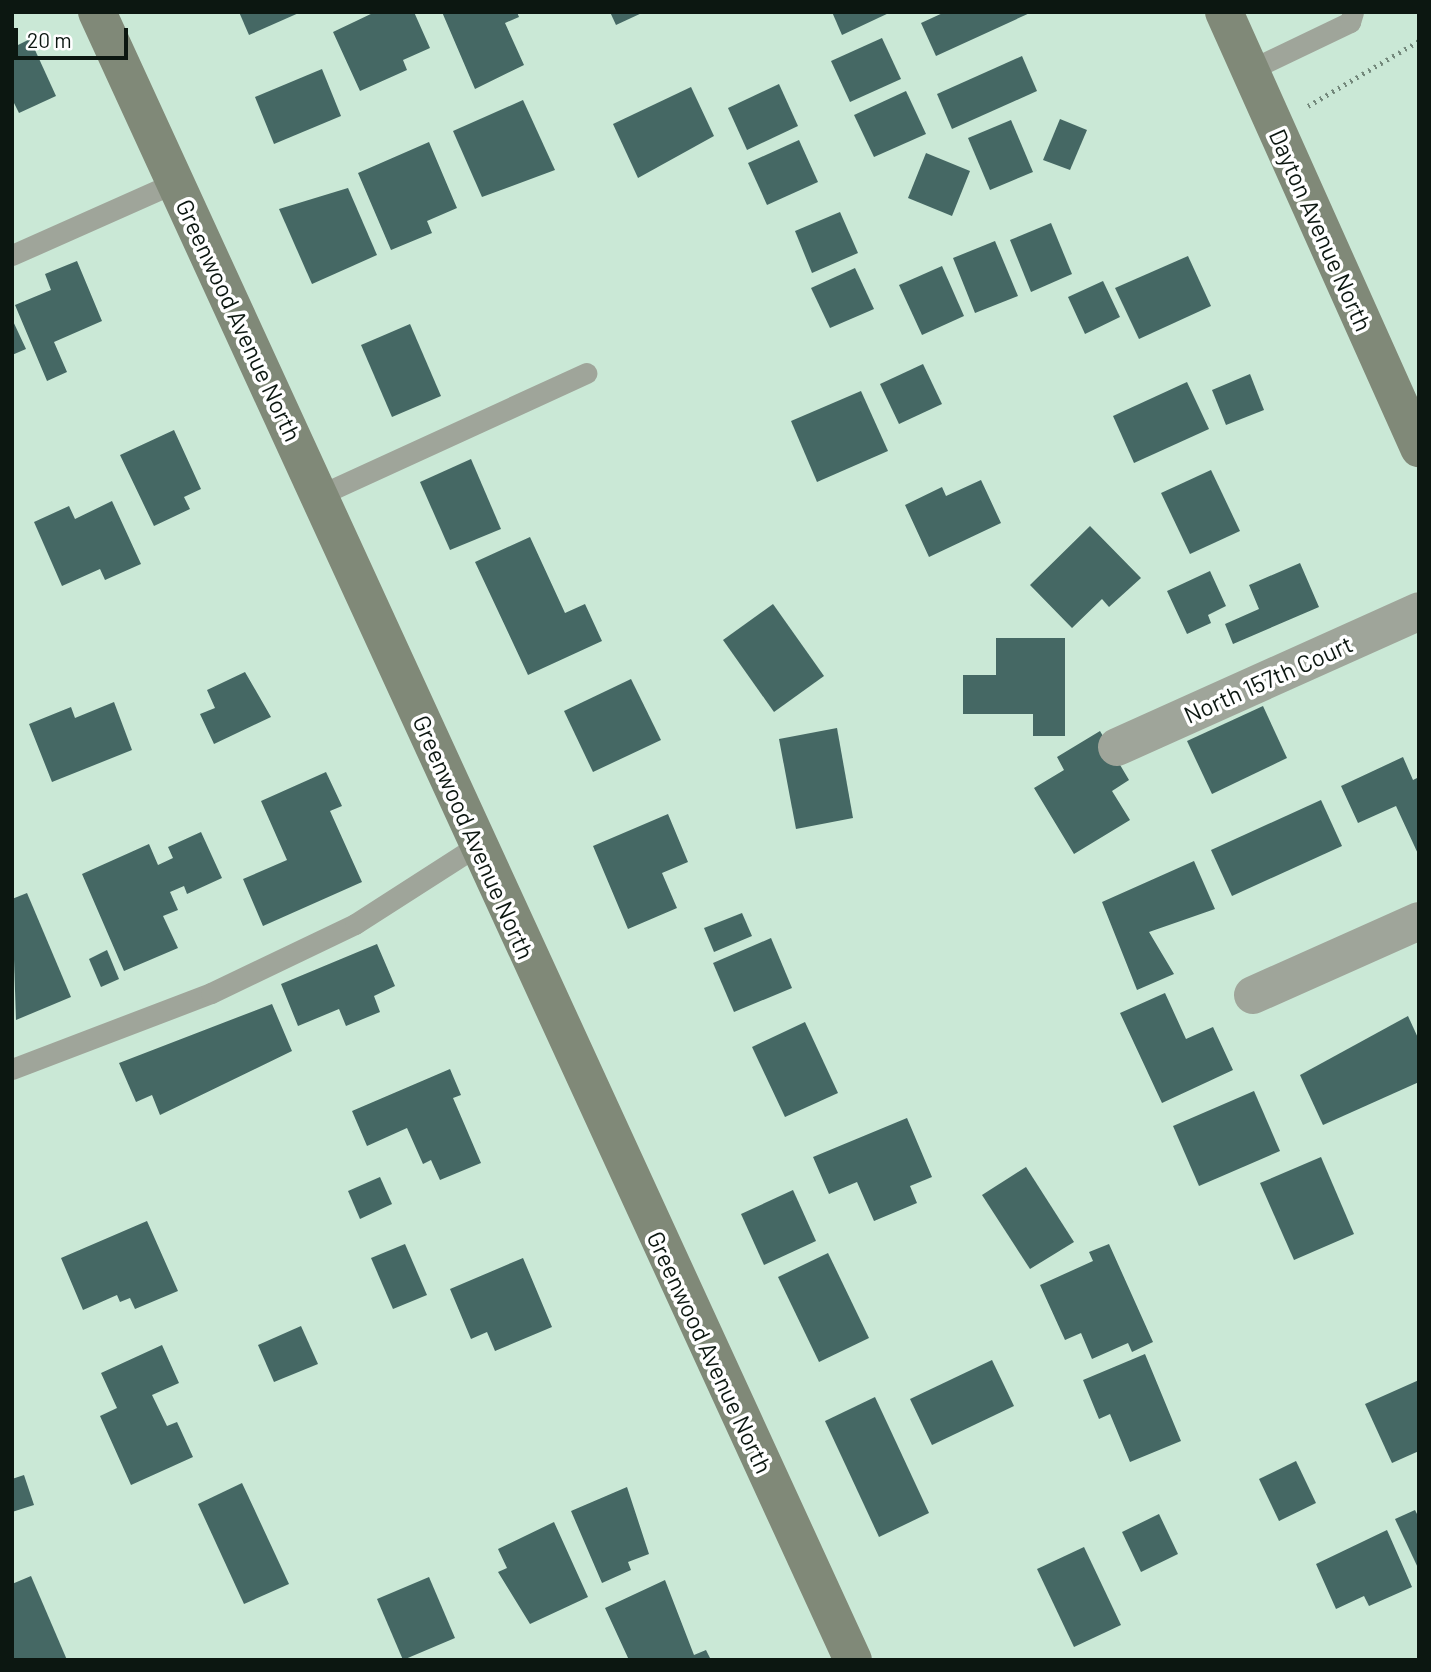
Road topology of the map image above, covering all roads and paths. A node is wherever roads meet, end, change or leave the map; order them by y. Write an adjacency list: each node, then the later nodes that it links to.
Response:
1 (97, 12): 7 (street, Greenwood Avenue North)
2 (1224, 12): 5 (street, Dayton Avenue North)
3 (1353, 12): 5 (lane)
4 (1419, 41): 6 (path)
5 (1250, 70): 6 (street, Dayton Avenue North)
6 (1273, 122): 10 (street, Dayton Avenue North)
7 (176, 182): 8 (lane); 11 (street, Greenwood Avenue North)
8 (12, 255)
9 (586, 373): 11 (lane)
10 (1419, 447)
11 (320, 495): 14 (street, Greenwood Avenue North)
12 (1419, 611): 13 (street, North 157th Court)
13 (1117, 747)
14 (478, 845): 17 (lane); 18 (street, Greenwood Avenue North)
15 (1419, 921): 16 (street)
16 (1253, 995)
17 (12, 1069)
18 (847, 1658)

